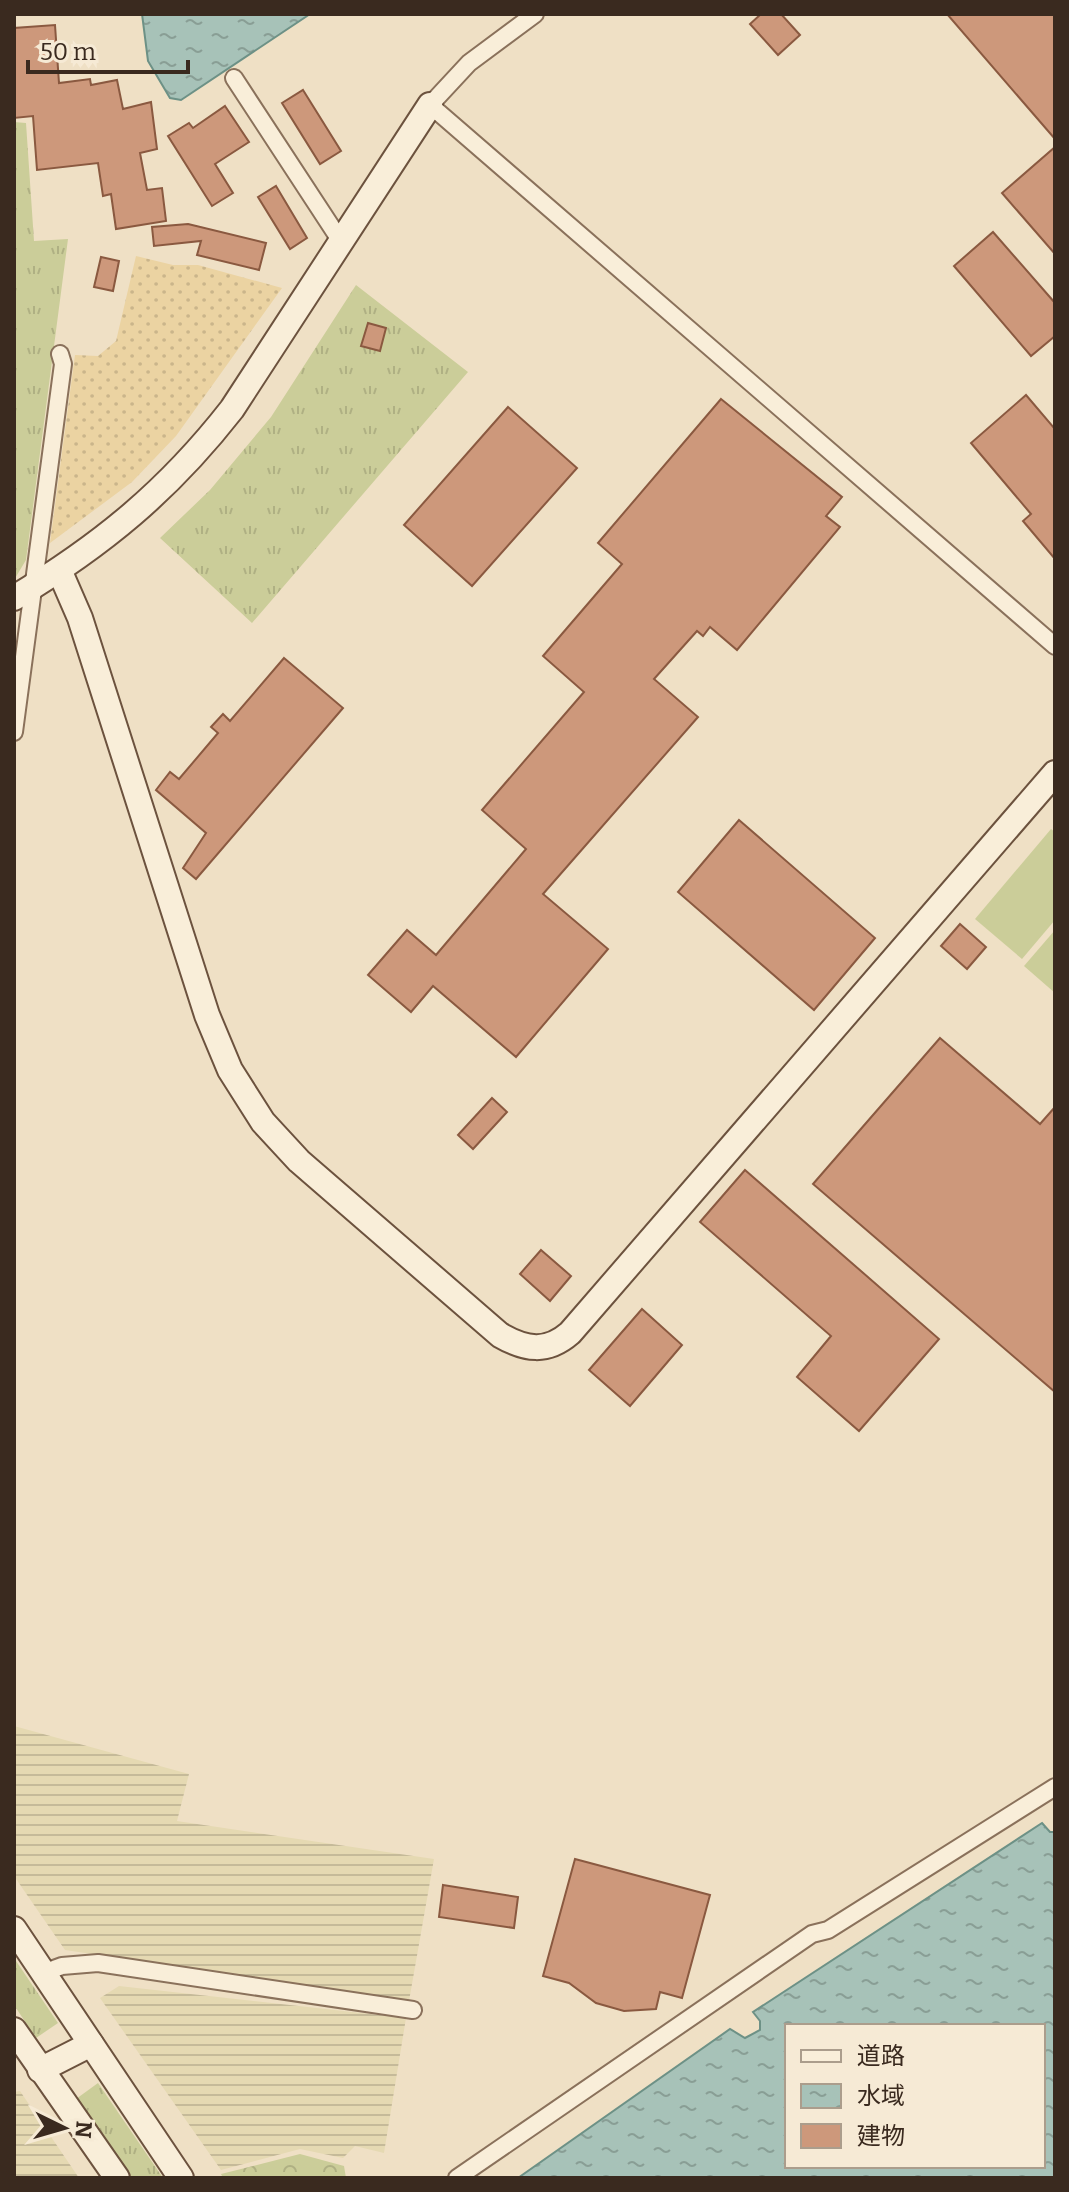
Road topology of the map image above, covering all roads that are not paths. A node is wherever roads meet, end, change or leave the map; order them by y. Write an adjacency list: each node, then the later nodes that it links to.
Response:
1 (535, 14): 3 (street)
2 (234, 78): 4 (street)
3 (430, 105): 4 (street); 8 (street)
4 (342, 243): 6 (street)
5 (60, 354): 7 (street)
6 (60, 572): 7 (street); 10 (street)
7 (24, 592): 9 (street)
8 (1055, 646)
9 (14, 732)
10 (1055, 773)
11 (1055, 1787): 20 (street)
12 (14, 1929): 13 (street)
13 (43, 1973): 14 (street); 16 (street)
14 (413, 2010)
15 (14, 2030): 17 (street)
16 (91, 2044): 17 (street); 19 (street)
17 (40, 2070): 18 (street)
18 (117, 2178)
19 (181, 2178)
20 (457, 2178)

